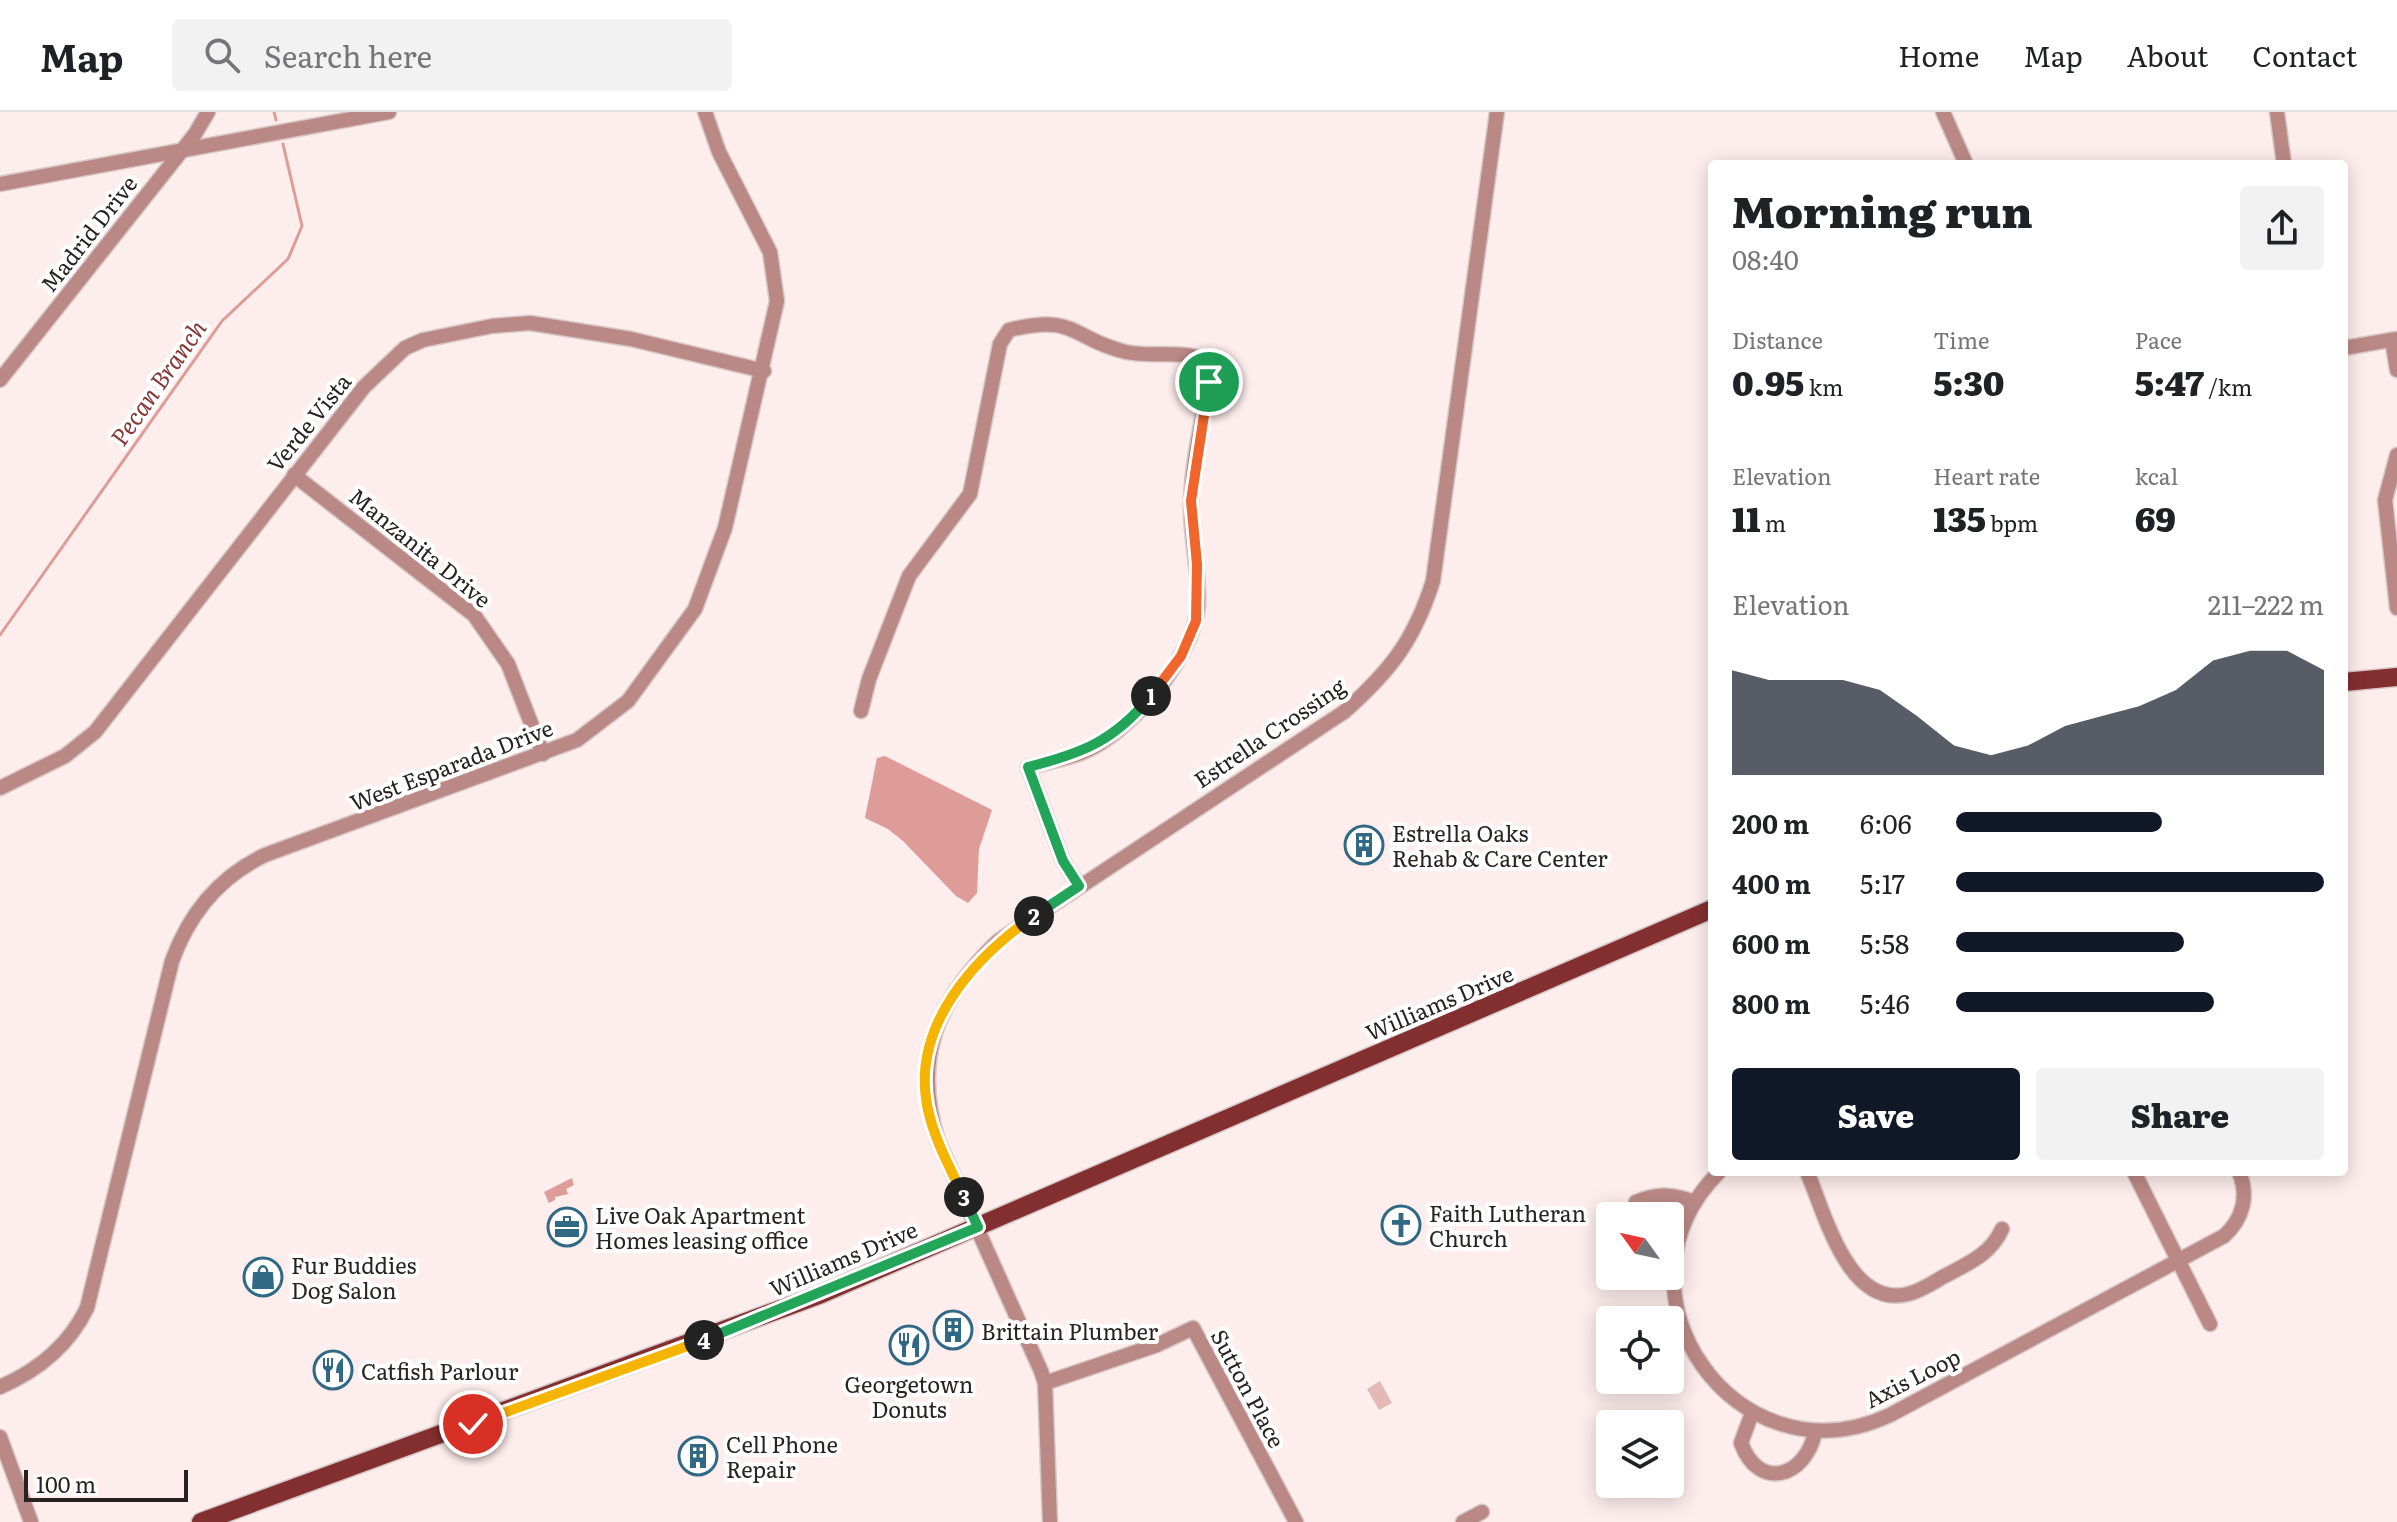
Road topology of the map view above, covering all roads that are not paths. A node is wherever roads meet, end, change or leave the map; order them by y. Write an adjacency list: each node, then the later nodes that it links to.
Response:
1 (208, 112): 7 (street, Madrid Drive)
2 (389, 112): 7 (street)
3 (705, 112): 14 (street, West Esparada Drive)
4 (1497, 112): 24 (street, Estrella Crossing)
5 (1943, 112): 8 (street)
6 (2277, 112): 9 (street)
7 (181, 151): 10 (street); 15 (street, Madrid Drive)
8 (1964, 160)
9 (2283, 160)
10 (0, 184)
11 (2394, 340): 12 (street); 13 (street)
12 (2348, 347)
13 (2397, 370)
14 (764, 371): 17 (street, Verde Vista); 22 (street, West Esparada Drive)
15 (0, 380)
16 (2397, 455): 18 (street)
17 (294, 475): 22 (street, Manzanita Drive); 23 (street, Verde Vista)
18 (2397, 608)
19 (2397, 677): 20 (main road)
20 (2348, 682)
21 (861, 711): 24 (street)
22 (543, 754): 39 (street, West Esparada Drive)
23 (0, 788)
24 (1079, 886): 33 (street, Estrella Crossing)
25 (1708, 911): 33 (main road, Williams Drive)
26 (1716, 1176): 31 (street, Axis Loop)
27 (1809, 1176): 34 (street)
28 (2136, 1176): 35 (street)
29 (2240, 1176): 35 (street, Axis Loop)
30 (1636, 1202): 31 (street)
31 (1695, 1202): 32 (street, Axis Loop)
32 (1684, 1223)
33 (978, 1227): 38 (street, Estrella Crossing); 45 (main road, Williams Drive)
34 (2002, 1229)
35 (2179, 1262): 37 (street); 41 (street, Axis Loop)
36 (1674, 1290): 40 (street, Axis Loop)
37 (2210, 1324)
38 (1045, 1383): 46 (street); 47 (street, Sutton Place)
39 (0, 1387)
40 (1752, 1413): 41 (street, Axis Loop); 41 (street)
41 (1815, 1432)
42 (0, 1437): 44 (street)
43 (1482, 1512): 48 (street)
44 (31, 1522)
45 (201, 1522)
46 (1050, 1522)
47 (1296, 1522)
48 (1463, 1522)

